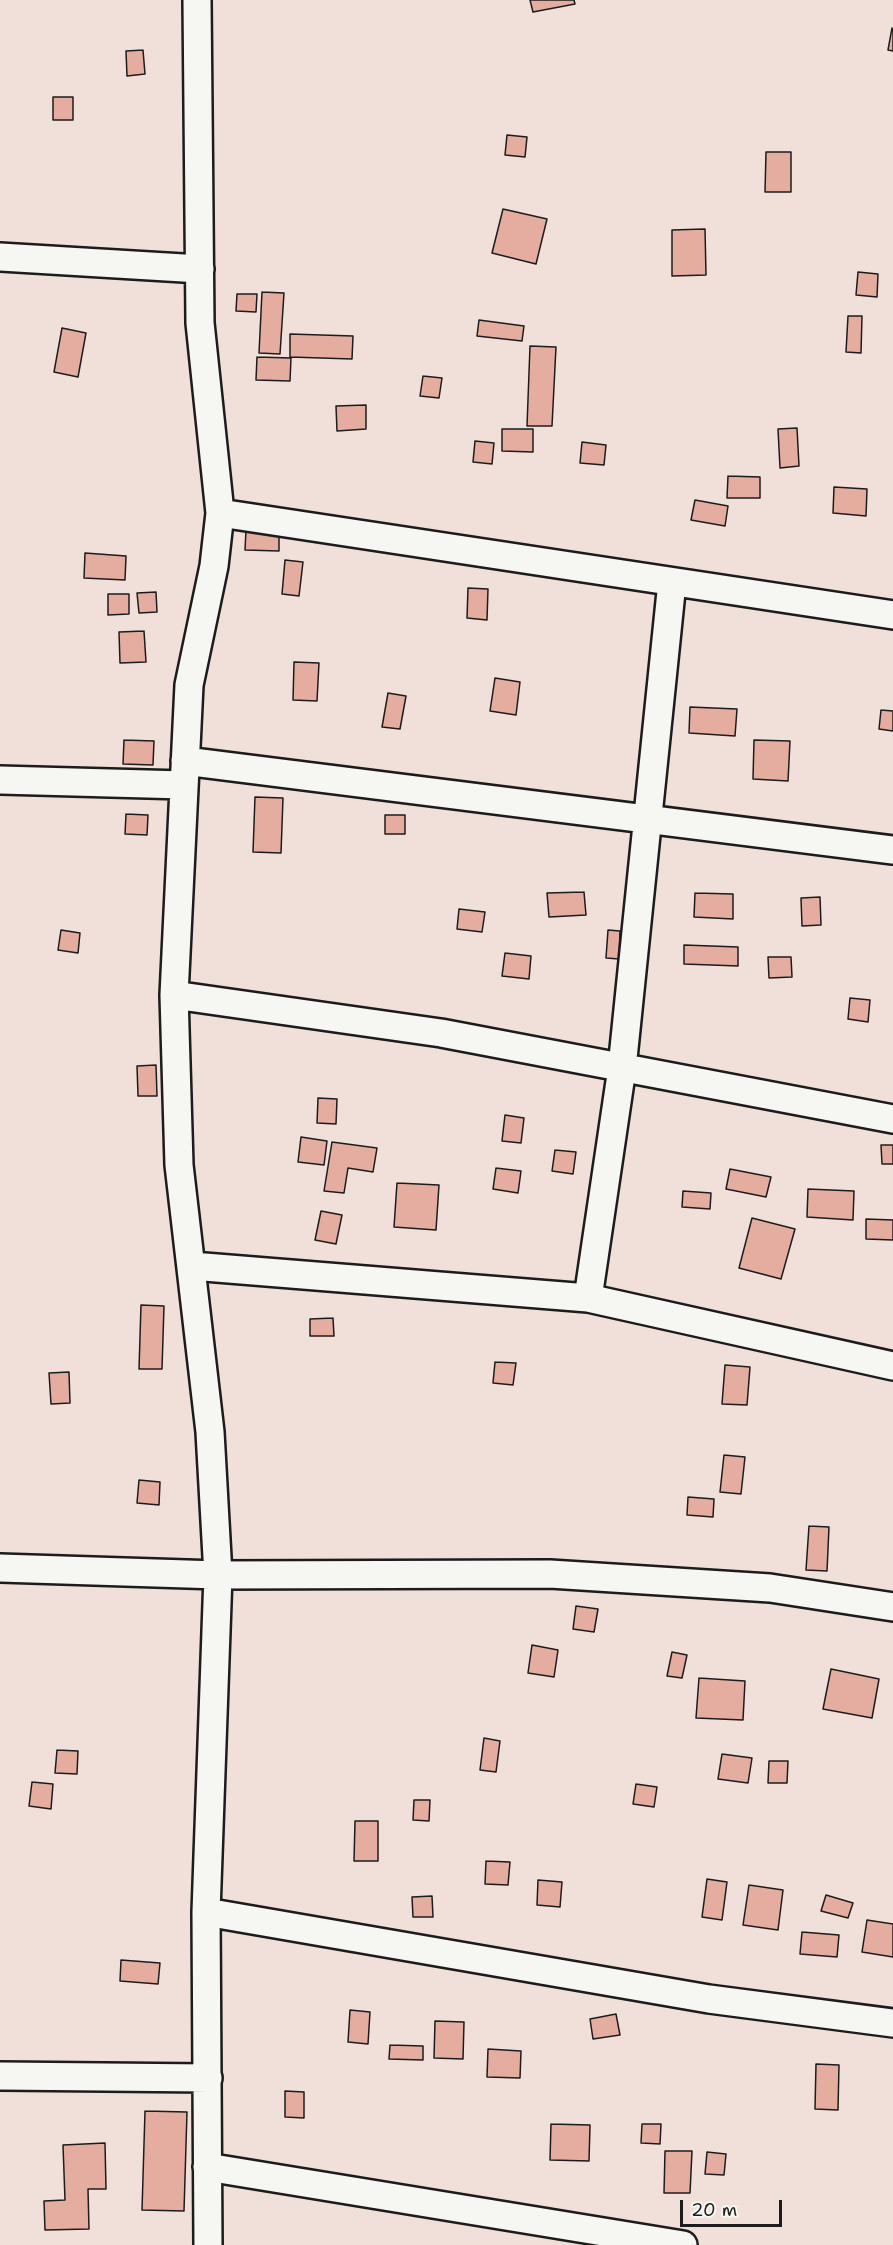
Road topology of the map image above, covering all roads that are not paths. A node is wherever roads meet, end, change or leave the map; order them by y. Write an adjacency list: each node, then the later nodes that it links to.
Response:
1 (197, 0): 3 (street)
2 (0, 257): 3 (street)
3 (200, 269): 4 (street)
4 (220, 513): 5 (street); 7 (street)
5 (672, 582): 6 (street); 9 (street)
6 (893, 615)
7 (184, 773): 8 (street); 9 (street); 11 (street)
8 (0, 780)
9 (649, 819): 10 (street); 12 (street)
10 (893, 850)
11 (174, 995): 12 (street); 14 (street)
12 (622, 1068): 13 (street); 15 (street)
13 (893, 1119)
14 (192, 1266): 15 (street); 18 (street)
15 (588, 1298): 16 (street)
16 (893, 1366)
17 (0, 1568): 18 (street)
18 (218, 1575): 19 (street); 20 (street)
19 (893, 1608)
20 (206, 1912): 21 (street); 23 (street)
21 (893, 2023)
22 (0, 2076): 23 (street)
23 (208, 2078): 24 (street)
24 (207, 2167): 25 (street); 26 (street)
25 (208, 2245)
26 (683, 2245)

